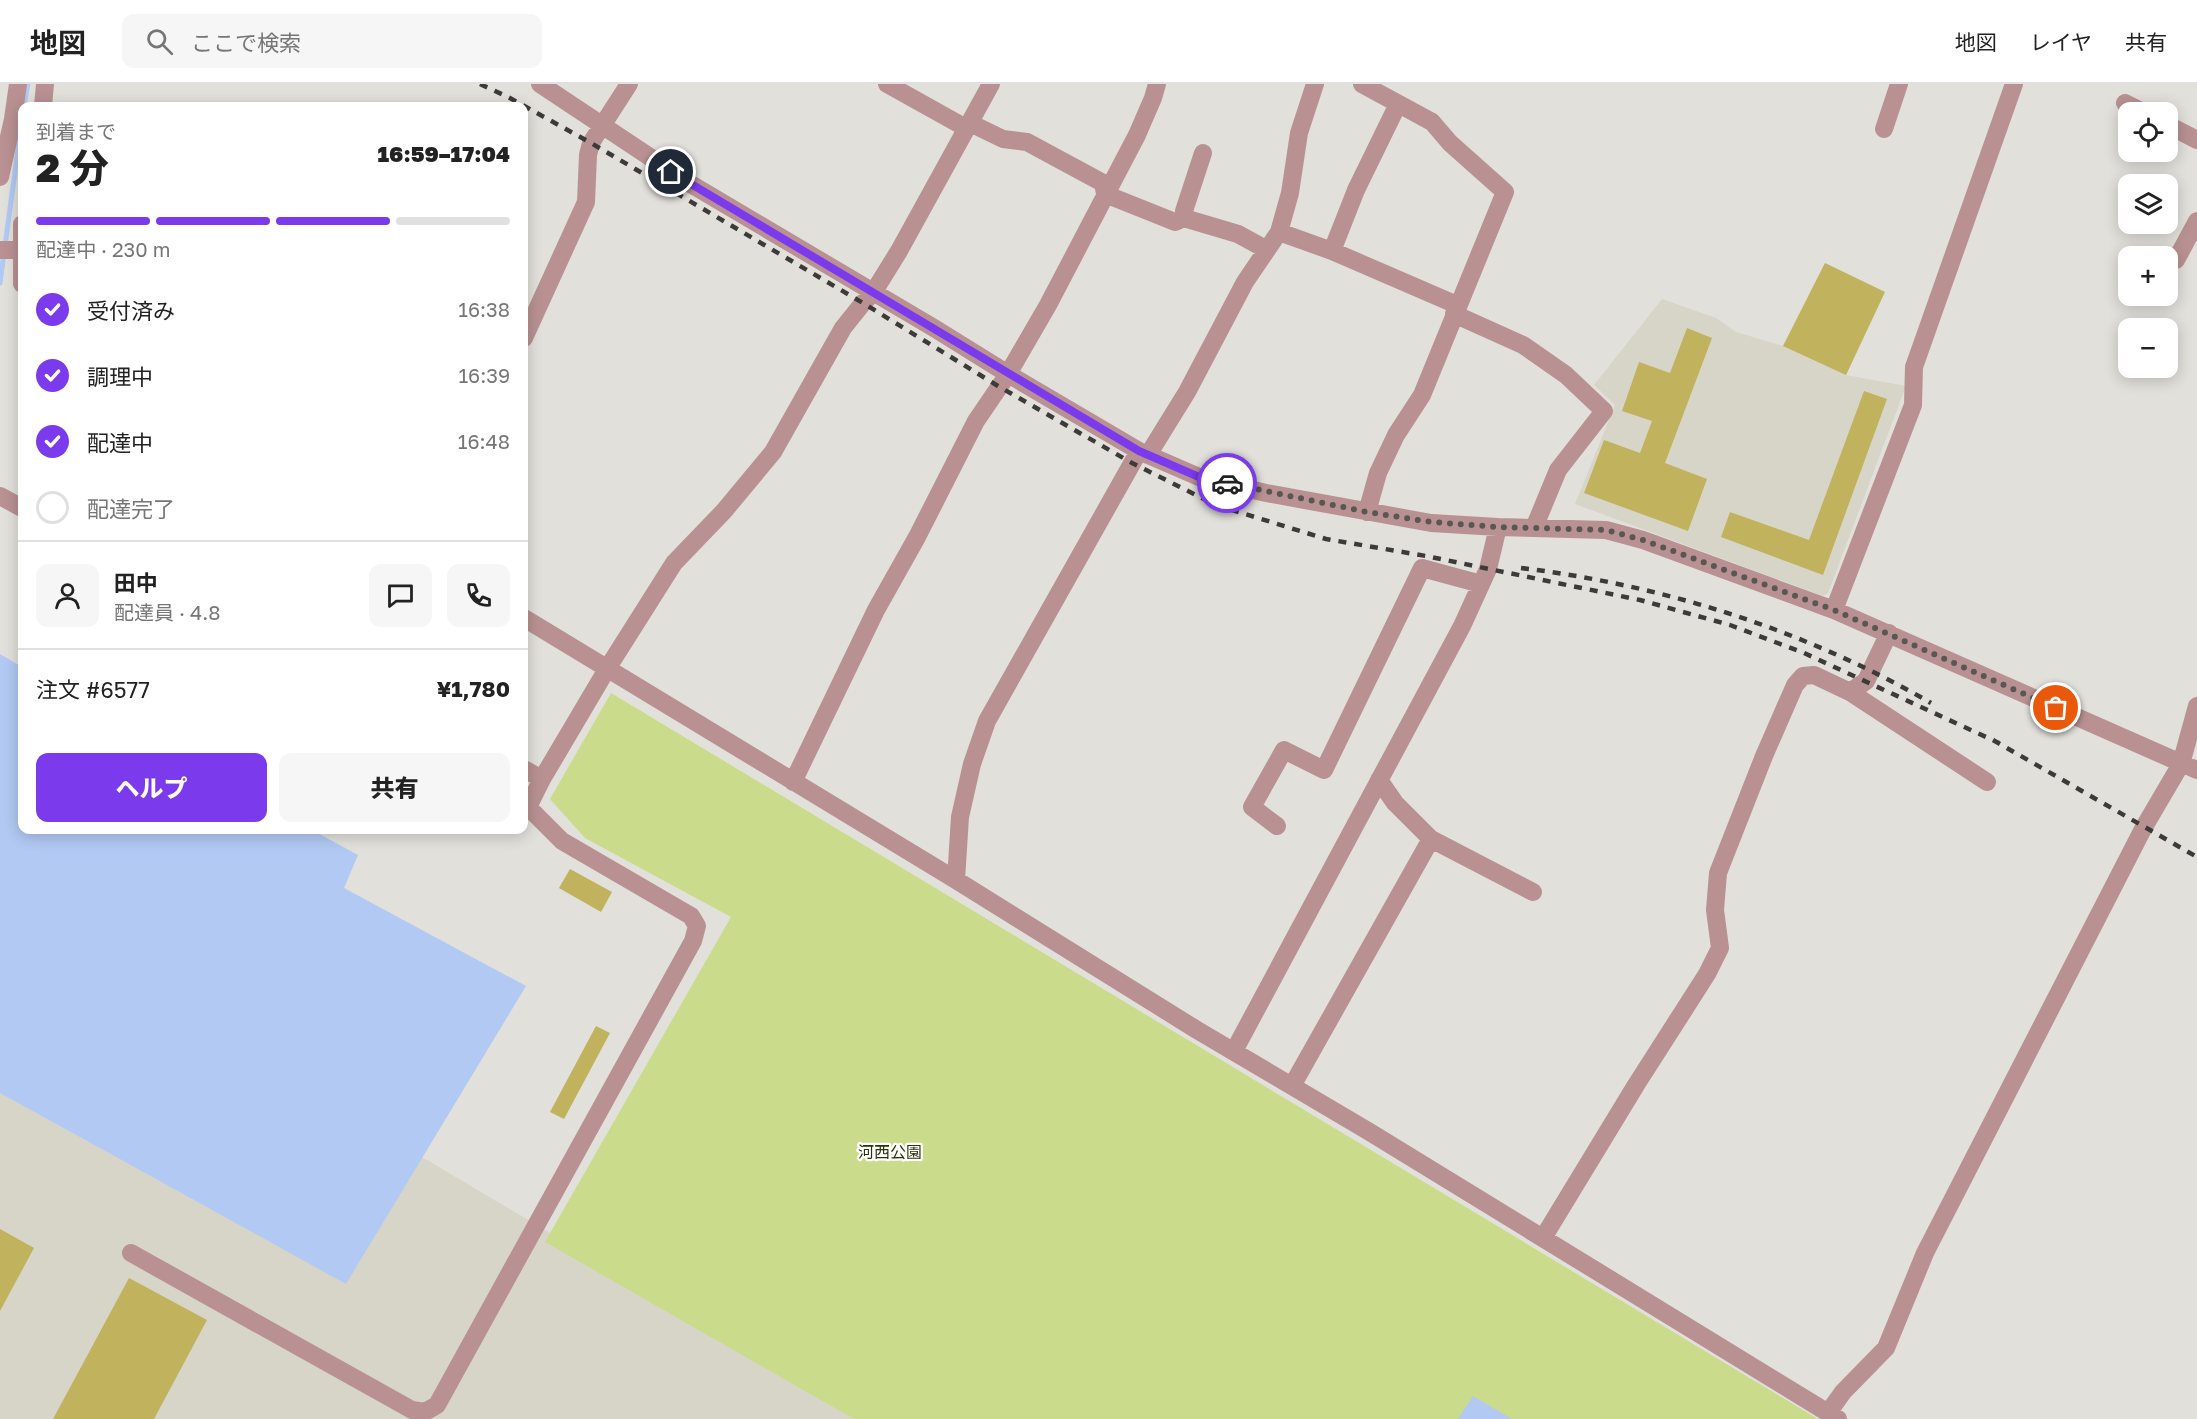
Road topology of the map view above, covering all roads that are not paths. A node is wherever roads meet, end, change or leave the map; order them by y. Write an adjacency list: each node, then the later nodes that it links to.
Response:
1 (18, 84): 20 (street)
2 (45, 84): 12 (street)
3 (540, 84): 14 (street)
4 (629, 84): 14 (street)
5 (887, 84): 15 (street)
6 (991, 84): 15 (street)
7 (1157, 84): 21 (street)
8 (1315, 84): 24 (street)
9 (1362, 84): 13 (street)
10 (1899, 84): 16 (street)
11 (2014, 84): 41 (street)
12 (43, 102)
13 (1398, 104): 28 (street); 31 (street)
14 (602, 125): 30 (street); 32 (street)
15 (966, 128): 21 (street); 30 (street)
16 (1884, 129)
17 (2178, 130): 18 (street)
18 (2197, 140)
19 (1203, 153): 22 (street)
20 (0, 177)
21 (1105, 194): 22 (street); 33 (street)
22 (1184, 218): 27 (street)
23 (2197, 221): 29 (street)
24 (1279, 232): 27 (street); 28 (street)
25 (0, 250): 26 (street)
26 (18, 250)
27 (1267, 250): 34 (street)
28 (1332, 251): 31 (street)
29 (2178, 256)
30 (873, 293): 33 (street); 44 (street)
31 (1456, 309): 37 (street); 39 (street)
32 (528, 329)
33 (1008, 374): 34 (street); 51 (street)
34 (1143, 453): 37 (street); 55 (street)
35 (0, 496): 36 (street)
36 (18, 506)
37 (1367, 512): 38 (street)
38 (1498, 527): 39 (street); 40 (street)
39 (1534, 528): 41 (street)
40 (1481, 584): 50 (street); 53 (street)
41 (1834, 610): 43 (street)
42 (528, 620): 44 (street)
43 (1889, 633): 45 (street); 47 (street)
44 (607, 669): 49 (street); 51 (street)
45 (1850, 692): 52 (street); 59 (street)
46 (2197, 706): 47 (street)
47 (2189, 767): 61 (street)
48 (528, 771): 49 (street)
49 (542, 779): 60 (street)
50 (1380, 780): 54 (street); 57 (street)
51 (793, 782): 55 (street)
52 (1987, 782)
53 (1276, 826)
54 (1431, 839): 56 (street); 58 (street)
55 (956, 880): 57 (street)
56 (1533, 892)
57 (1233, 1051): 58 (street)
58 (1292, 1086): 59 (street)
59 (1543, 1238): 61 (street)
60 (131, 1253)
61 (1833, 1416)

